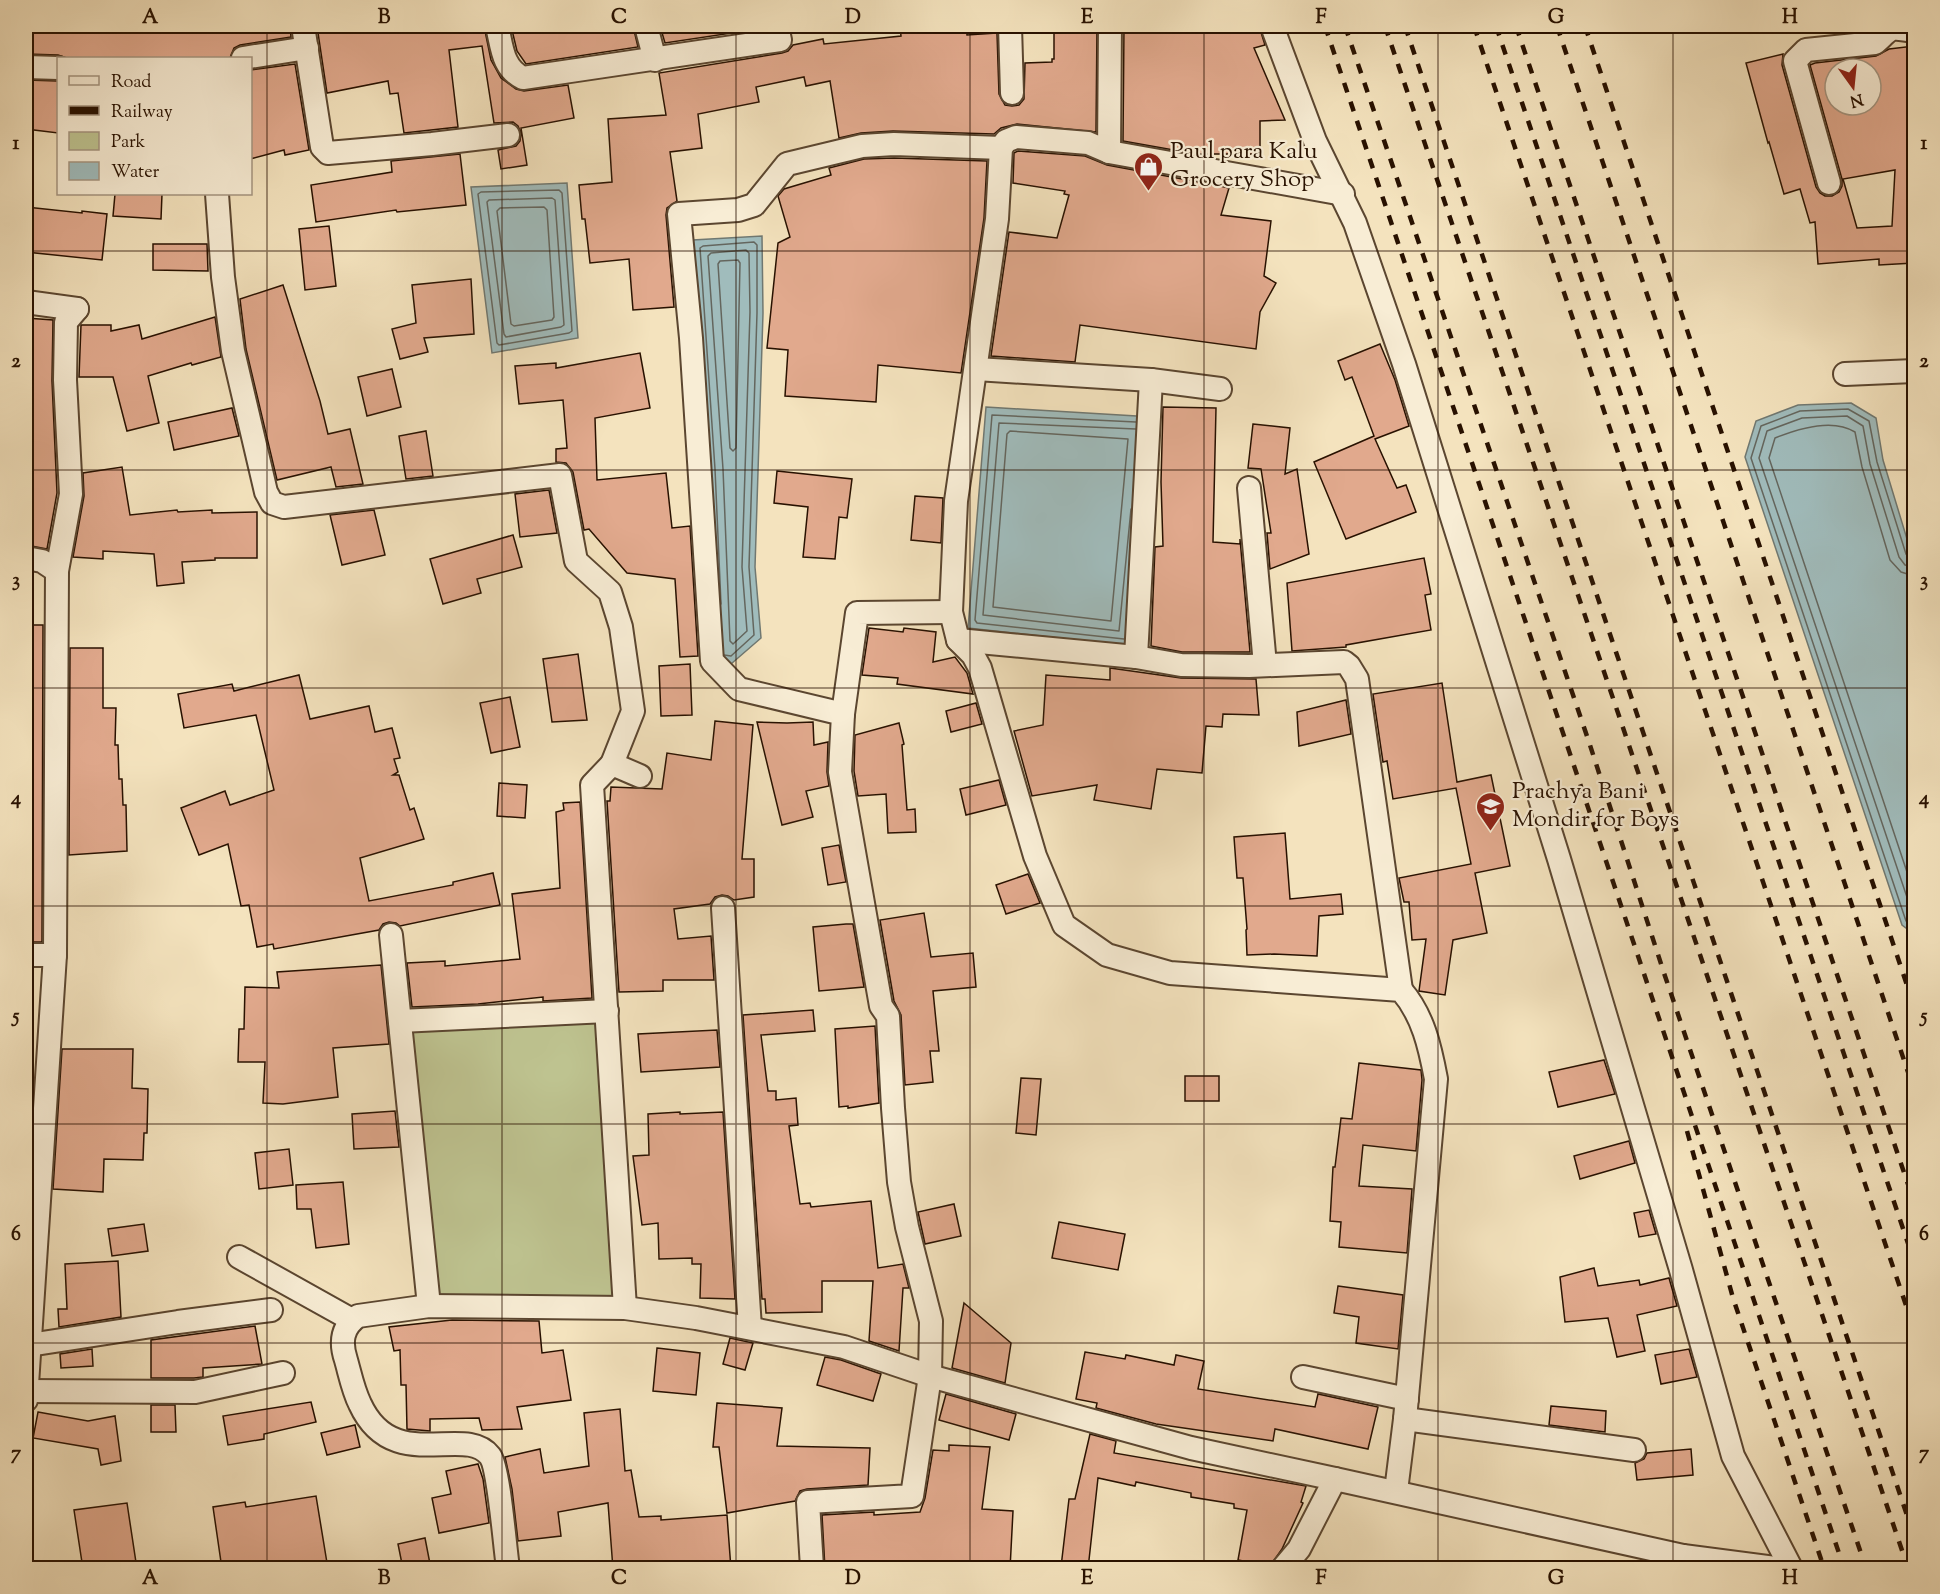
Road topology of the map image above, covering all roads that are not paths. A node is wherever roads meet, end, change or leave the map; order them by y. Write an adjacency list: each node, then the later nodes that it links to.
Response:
1 (303, 26): 10 (street)
2 (497, 26): 12 (street)
3 (646, 26): 12 (street)
4 (777, 26): 12 (street)
5 (1010, 26): 15 (street)
6 (1110, 26): 18 (street)
7 (1272, 26): 20 (street)
8 (1886, 28): 9 (street); 19 (street)
9 (1914, 31)
10 (307, 48): 11 (street); 16 (street)
11 (249, 57)
12 (655, 60)
13 (26, 67): 14 (street)
14 (57, 68)
15 (1012, 93)
16 (508, 135)
17 (1001, 148): 18 (street); 23 (street); 35 (street)
18 (1109, 152): 20 (street)
19 (1829, 183)
20 (1342, 194): 66 (street)
21 (217, 195): 36 (street)
22 (26, 302): 30 (street)
23 (976, 369): 26 (street); 31 (street)
24 (1914, 371): 25 (street)
25 (1845, 374)
26 (1151, 380): 27 (street); 33 (street)
27 (1220, 389)
28 (1249, 488): 34 (street)
29 (26, 558): 30 (street)
30 (57, 571): 41 (street)
31 (951, 612): 32 (street); 35 (street)
32 (958, 640): 33 (street); 42 (street)
33 (1136, 657): 34 (street)
34 (1265, 665): 42 (street)
35 (843, 714): 53 (street)
36 (612, 764): 37 (street); 43 (street)
37 (640, 776)
38 (723, 908): 50 (street)
39 (391, 935): 44 (street)
40 (26, 955): 41 (street)
41 (55, 955): 51 (street)
42 (1401, 990): 57 (street)
43 (607, 1011): 44 (street); 47 (street)
44 (400, 1021): 46 (street)
45 (240, 1257): 49 (street)
46 (429, 1306): 47 (street); 49 (street)
47 (625, 1308): 50 (street)
48 (271, 1310): 51 (street)
49 (352, 1320): 62 (street)
50 (750, 1328): 53 (street)
51 (29, 1345): 55 (street)
52 (284, 1372): 55 (street)
53 (930, 1376): 59 (street); 63 (street)
54 (1303, 1377): 57 (street)
55 (26, 1391): 56 (street)
56 (26, 1400)
57 (1406, 1409): 58 (street); 60 (street)
58 (1634, 1450)
59 (1335, 1479): 60 (street); 64 (street)
60 (1396, 1491): 61 (street)
61 (1683, 1562): 65 (street)
62 (508, 1569)
63 (812, 1569)
64 (1283, 1569)
65 (1775, 1569)
66 (1791, 1569)

